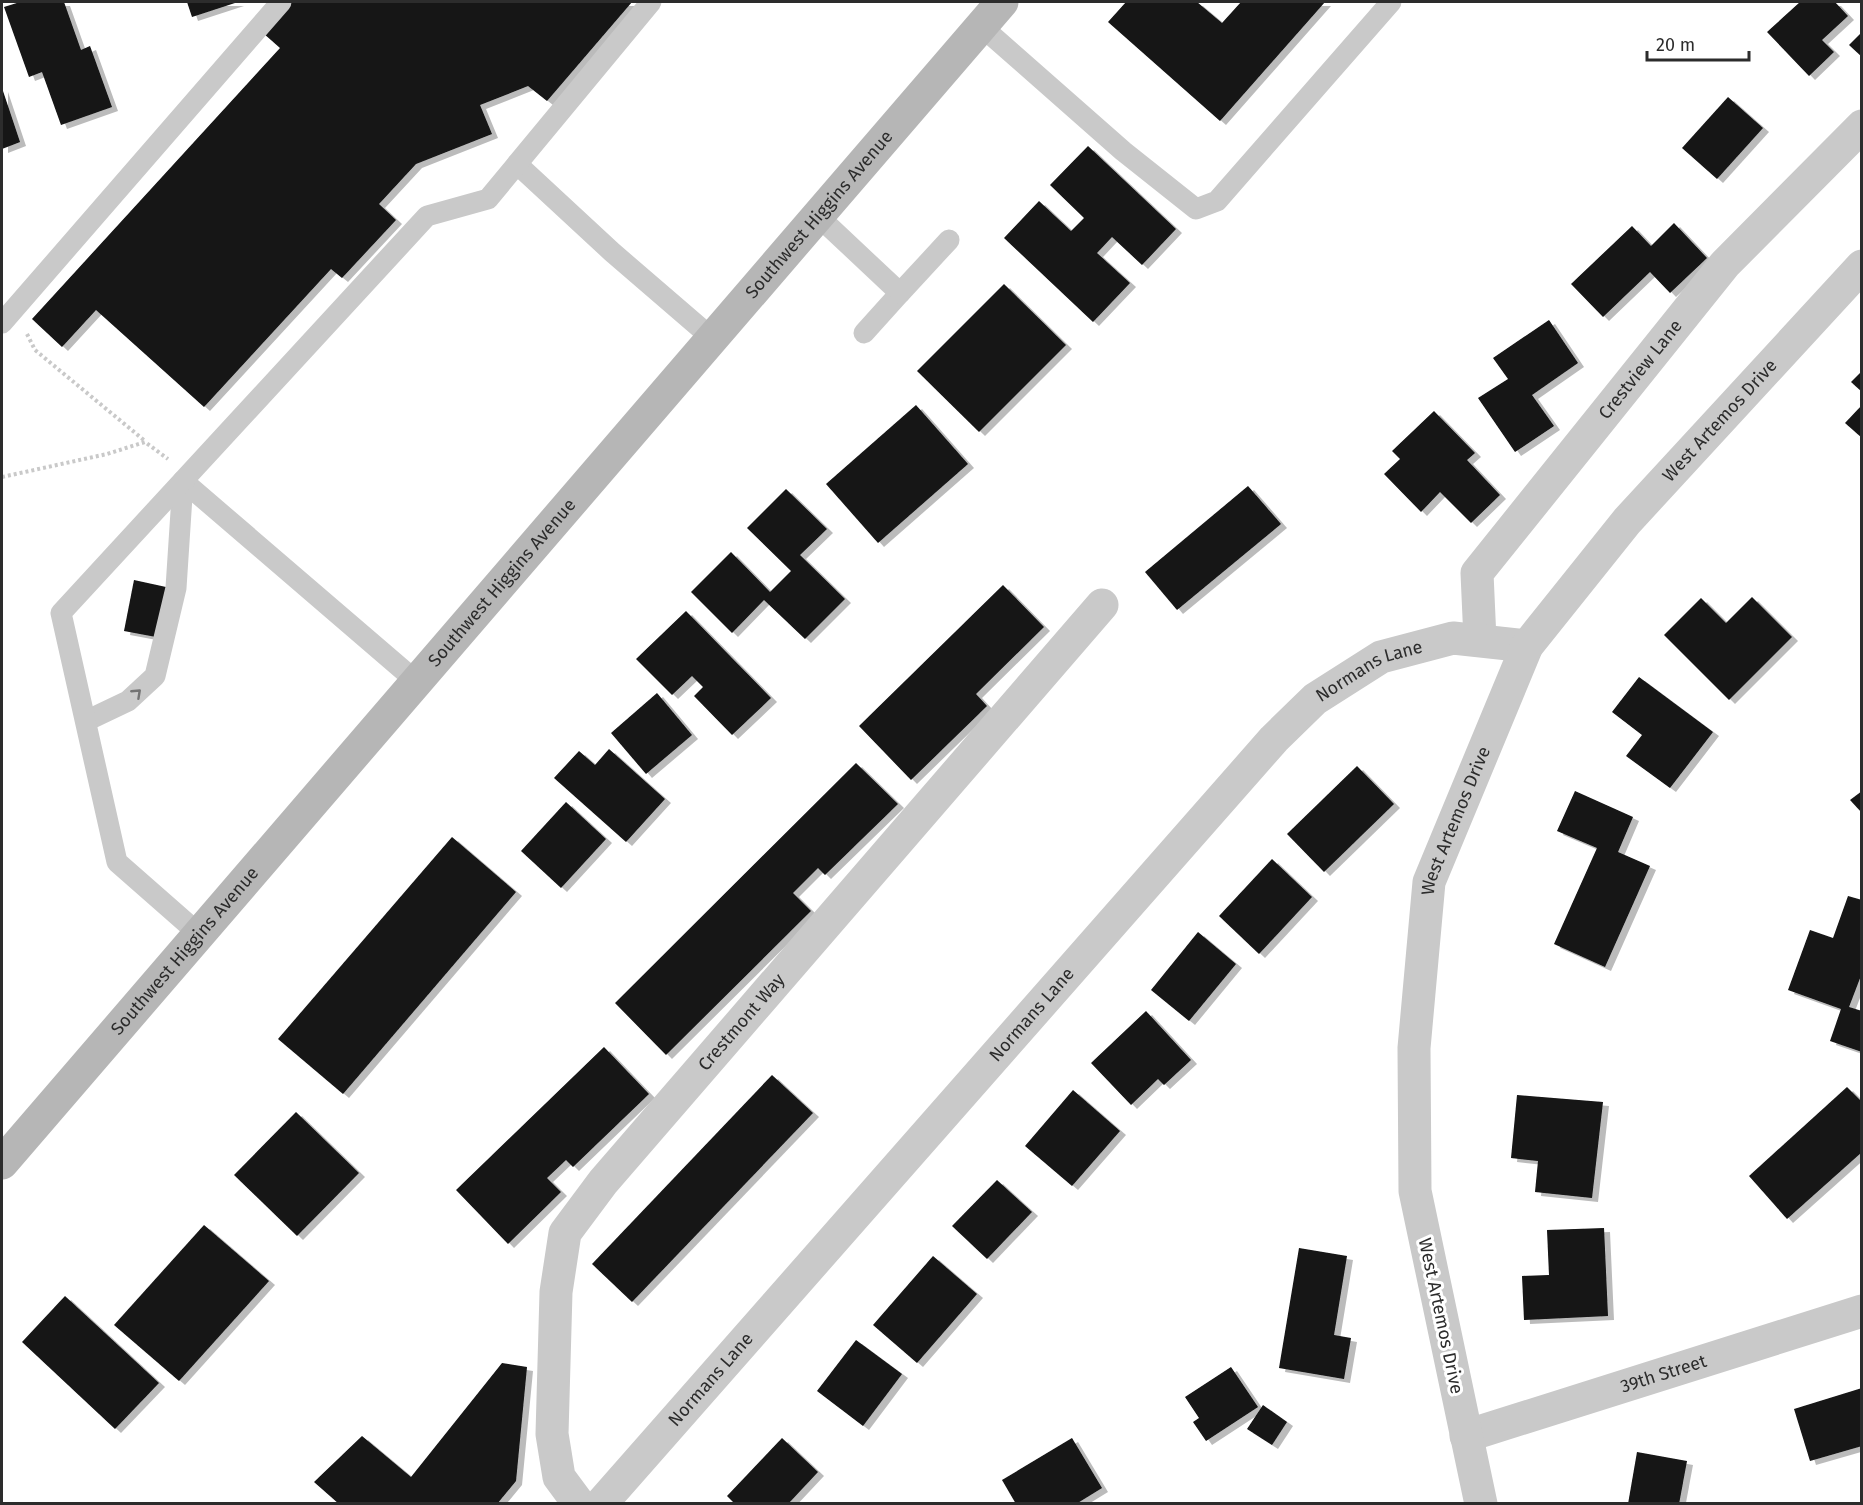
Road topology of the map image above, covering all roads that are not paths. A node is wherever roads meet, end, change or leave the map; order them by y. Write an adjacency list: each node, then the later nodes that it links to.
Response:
1 (281, 2): 12 (lane)
2 (651, 2): 7 (lane)
3 (1002, 2): 5 (main road, Southwest Higgins Avenue)
4 (1391, 2): 5 (lane)
5 (981, 26): 8 (main road, Southwest Higgins Avenue)
6 (1862, 126): 17 (street, Crestview Lane)
7 (517, 164): 14 (lane); 15 (lane)
8 (818, 216): 11 (lane); 14 (main road, Southwest Higgins Avenue)
9 (949, 240): 11 (lane)
10 (1862, 266): 18 (street, West Artemos Drive)
11 (900, 293): 13 (lane)
12 (8, 315)
13 (864, 333)
14 (713, 339): 19 (main road, Southwest Higgins Avenue)
15 (186, 478): 19 (lane); 20 (lane, one-way to 15); 20 (lane)
16 (1102, 605): 25 (street, Crestmont Way)
17 (1480, 640): 18 (street, Normans Lane); 26 (street, Normans Lane)
18 (1527, 646): 24 (street, West Artemos Drive)
19 (417, 682): 21 (main road, Southwest Higgins Avenue)
20 (86, 721): 21 (lane)
21 (199, 934): 22 (main road, Southwest Higgins Avenue)
22 (2, 1163)
23 (1862, 1311): 24 (street, 39th Street)
24 (1466, 1436): 27 (street, West Artemos Drive)
25 (579, 1503)
26 (601, 1503)
27 (1481, 1503)

